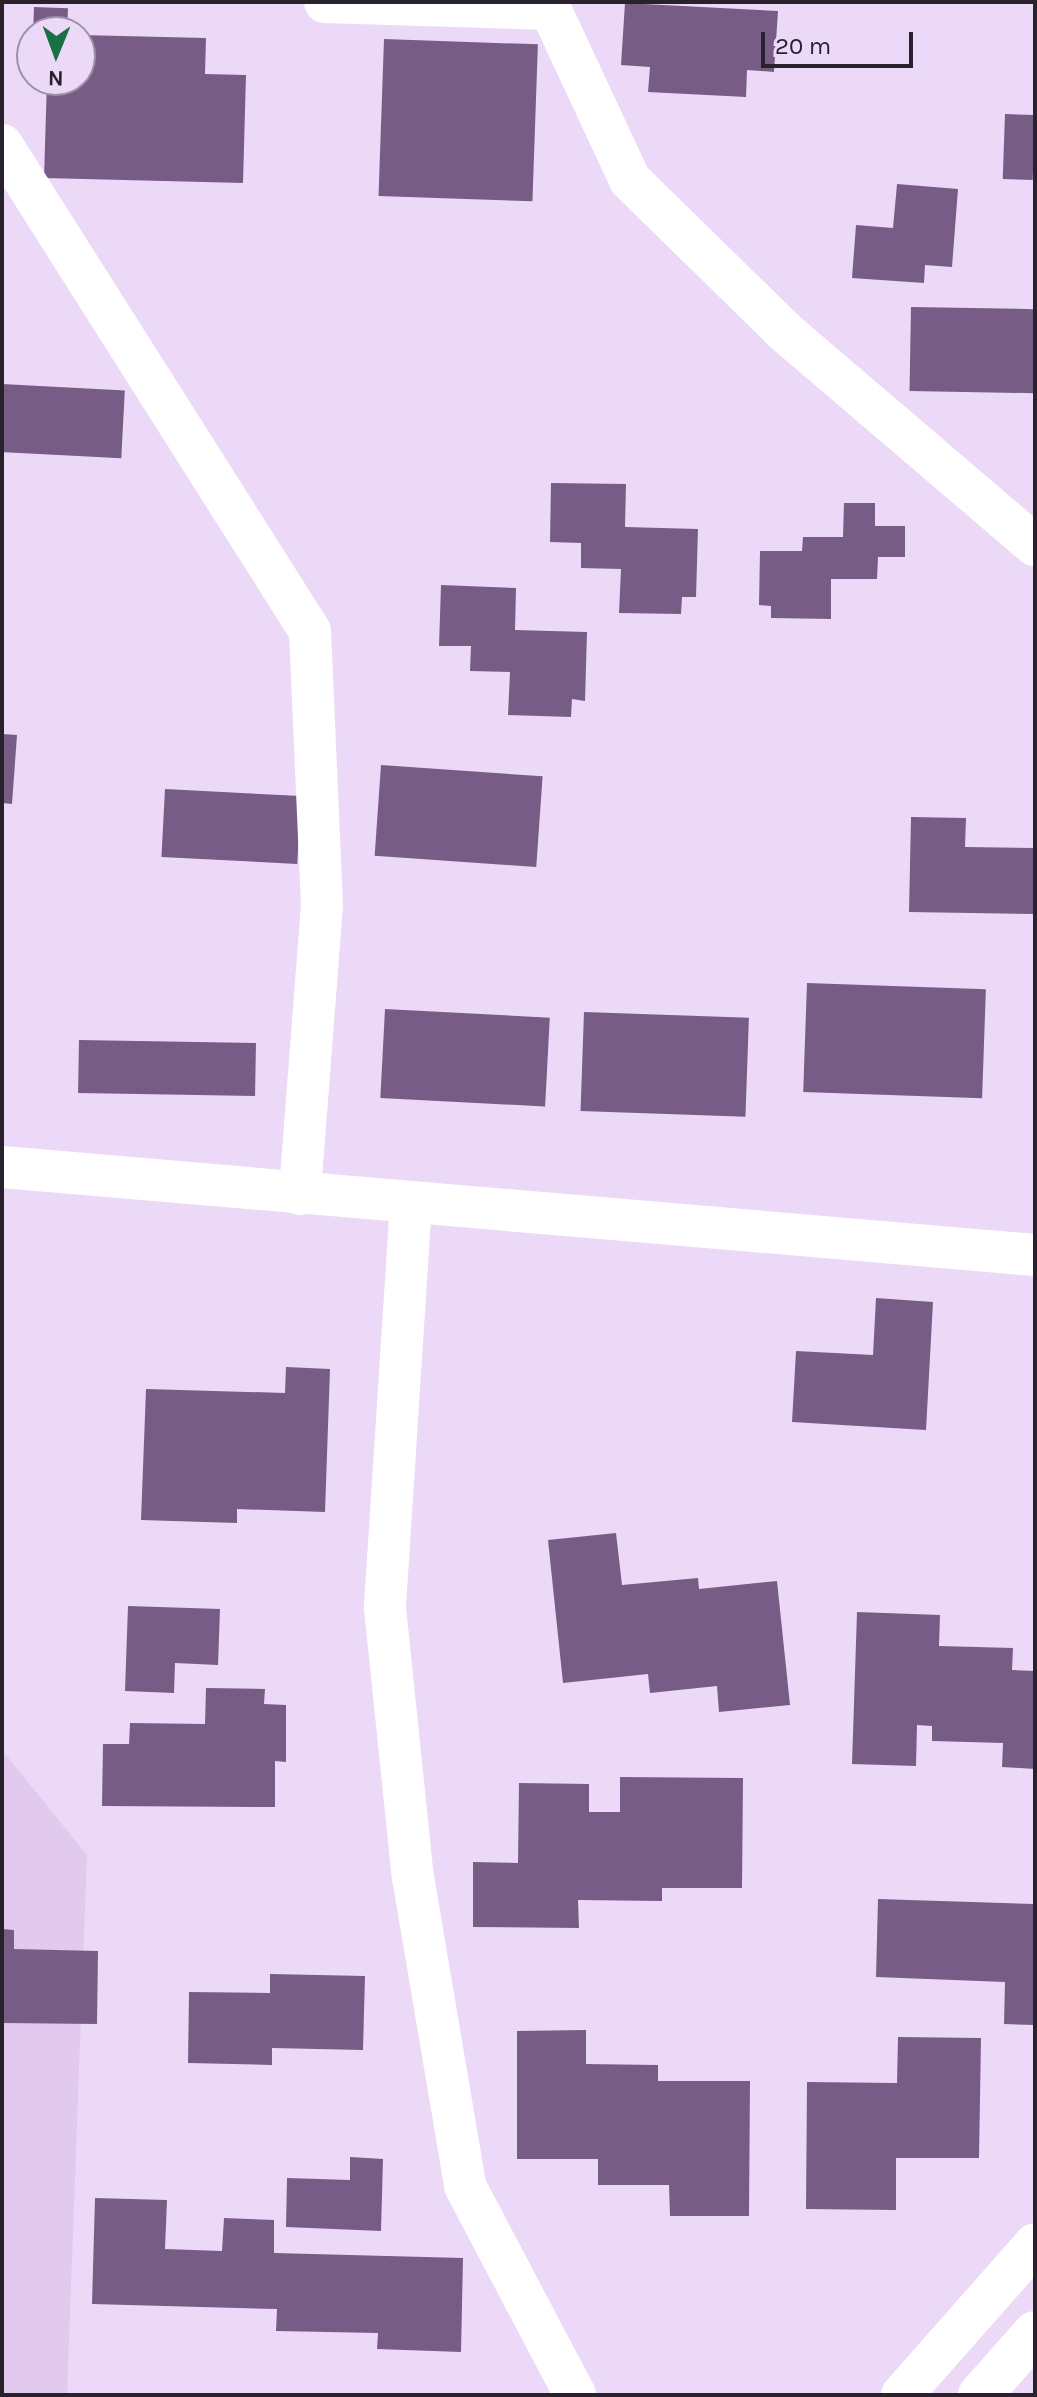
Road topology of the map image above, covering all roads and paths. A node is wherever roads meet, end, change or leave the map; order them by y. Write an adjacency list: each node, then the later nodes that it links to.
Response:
1 (325, 2): 2 (street)
2 (548, 5): 4 (street)
3 (2, 145): 6 (street)
4 (1035, 545)
5 (2, 1167): 6 (street)
6 (300, 1194): 7 (street)
7 (411, 1203): 8 (street); 11 (street)
8 (1033, 1247)
9 (1035, 2244): 12 (street)
10 (1035, 2333): 13 (street)
11 (575, 2395)
12 (902, 2395)
13 (980, 2395)

